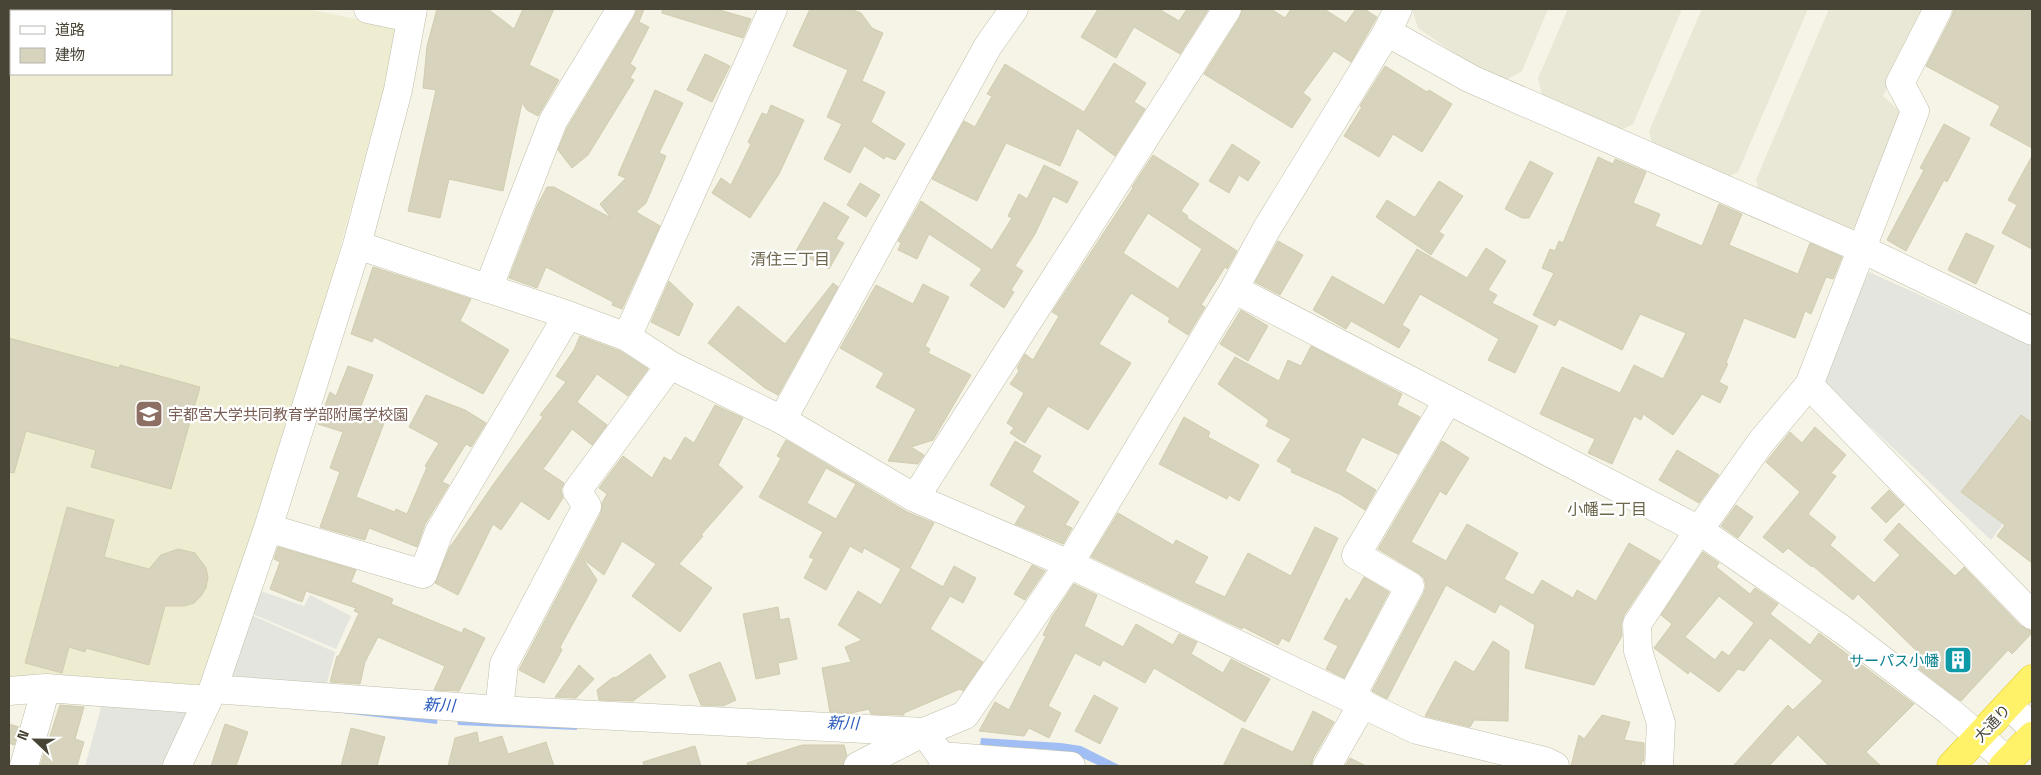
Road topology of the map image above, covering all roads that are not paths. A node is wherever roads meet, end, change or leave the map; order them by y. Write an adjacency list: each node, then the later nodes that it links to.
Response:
1 (368, 9): 7 (street)
2 (621, 9): 11 (street)
3 (1014, 9): 19 (street)
4 (1227, 9): 20 (street)
5 (1938, 9): 10 (street)
6 (768, 10): 15 (street)
7 (412, 13): 9 (street)
8 (1393, 15): 10 (street); 12 (street)
9 (357, 245): 11 (street); 21 (street)
10 (1862, 249): 14 (street); 17 (street)
11 (488, 289): 13 (street)
12 (1234, 289): 18 (street); 23 (street)
13 (568, 315): 15 (street); 21 (street)
14 (2032, 331)
15 (627, 337): 16 (street)
16 (670, 365): 19 (street); 31 (street)
17 (1809, 385): 22 (street); 24 (street)
18 (1448, 400): 22 (street); 29 (street)
19 (782, 420): 20 (street)
20 (915, 498): 23 (street)
21 (268, 528): 28 (street)
22 (1698, 530): 34 (street); 44 (street)
23 (1069, 564): 29 (street); 33 (street)
24 (2032, 615)
25 (2032, 679): 30 (highway, 大通り)
26 (46, 688): 27 (street); 28 (street); 38 (street)
27 (9, 691)
28 (210, 695): 31 (street); 39 (street)
29 (1357, 700): 42 (street); 43 (street)
30 (2008, 706): 32 (street); 34 (highway, 大通り)
31 (499, 710): 33 (street)
32 (2032, 727)
33 (924, 732): 36 (street); 40 (street)
34 (1979, 736): 37 (street); 45 (highway, 大通り)
35 (2032, 736): 37 (highway)
36 (943, 761): 41 (street)
37 (2006, 764)
38 (24, 766)
39 (177, 766)
40 (858, 766)
41 (1071, 766)
42 (1327, 766)
43 (1555, 766)
44 (1659, 766)
45 (1951, 766)

